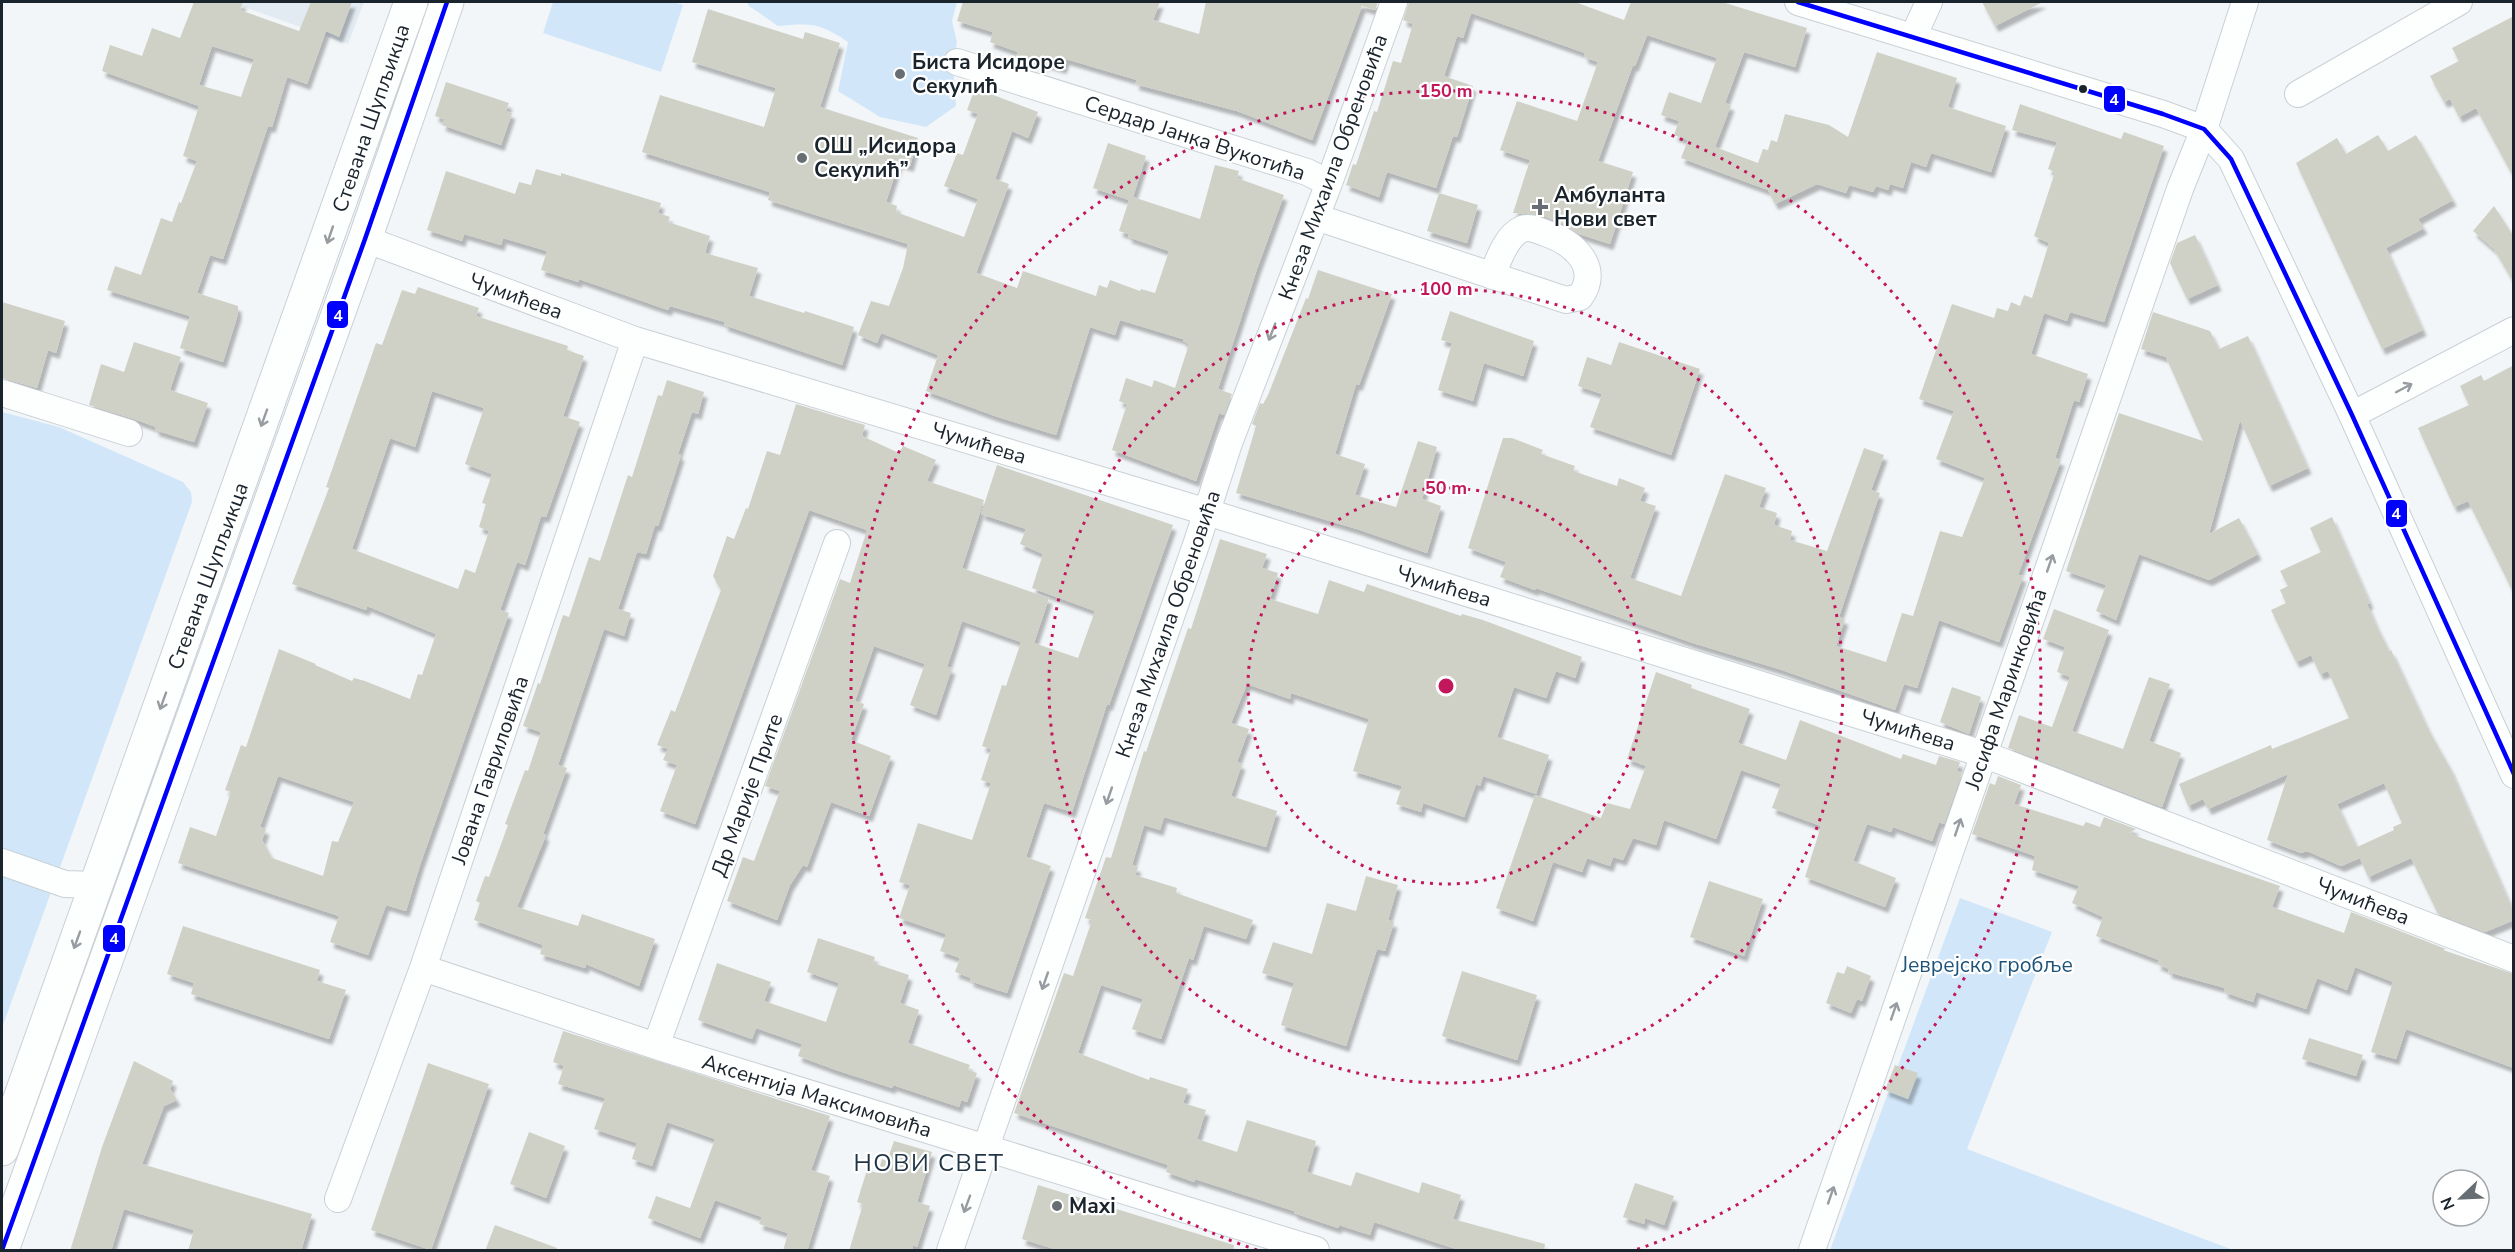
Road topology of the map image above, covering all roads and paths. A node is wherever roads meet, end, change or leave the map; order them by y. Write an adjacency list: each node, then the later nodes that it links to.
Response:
1 (411, 2): 26 (main road, Стевана Шупљикца, one-way to 26)
2 (447, 2): 14 (main road, Стевана Шупљикца)
3 (1394, 2): 12 (street, Кнеза Михаила Обреновића)
4 (1798, 2): 8 (street)
5 (1929, 2): 8 (street)
6 (2245, 2): 11 (street, Јосифа Маринковића)
7 (2459, 2): 10 (street)
8 (1913, 37): 11 (street)
9 (957, 62): 12 (street, Сердар Јанка Вукотића)
10 (2298, 94)
11 (2204, 129): 19 (street); 23 (street, Јосифа Маринковића, one-way to 11)
12 (1329, 183): 13 (street, Кнеза Михаила Обреновића)
13 (1316, 217): 15 (street); 21 (street, Кнеза Михаила Обреновића, one-way to 21)
14 (365, 239): 17 (street, Чумићева); 33 (main road, Стевана Шупљикца)
15 (1492, 276)
16 (2514, 330): 19 (street, one-way to 16)
17 (635, 340): 21 (street, Чумићева); 28 (street, Јована Гавриловића)
18 (2, 393): 20 (street)
19 (2352, 415): 24 (street)
20 (129, 433)
21 (1207, 512): 23 (street, Чумићева); 31 (street, Кнеза Михаила Обреновића, one-way to 31)
22 (837, 543): 29 (street, Др Марије Прите)
23 (1983, 754): 27 (street, Чумићева); 36 (street, Јосифа Маринковића, one-way to 23)
24 (2514, 775)
25 (2, 862): 26 (street)
26 (97, 885): 30 (main road, Стевана Шупљикца, one-way to 30)
27 (2514, 959)
28 (423, 968): 29 (street, Аксентија Максимовића); 32 (street, Јована Гавриловића)
29 (656, 1046): 31 (street, Аксентија Максимовића)
30 (2, 1149)
31 (987, 1149): 34 (street, Кнеза Михаила Обреновића, one-way to 34); 35 (street, Аксентија Максимовића)
32 (338, 1198)
33 (2, 1250)
34 (950, 1251)
35 (1317, 1251)
36 (1812, 1251)

